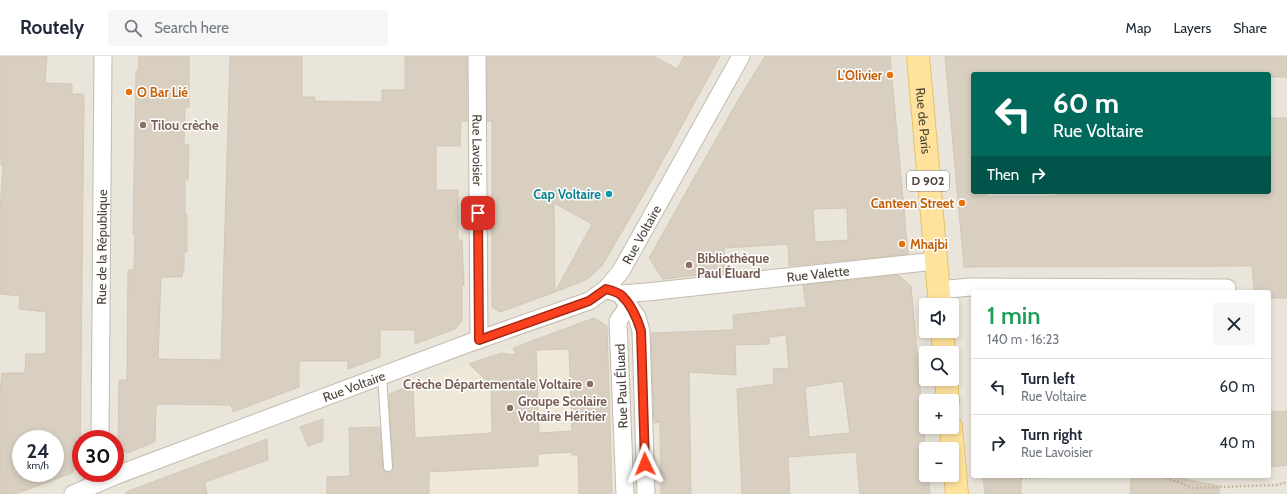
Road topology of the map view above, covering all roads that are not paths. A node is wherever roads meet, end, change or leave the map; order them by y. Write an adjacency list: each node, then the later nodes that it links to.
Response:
1 (103, 56): 11 (street, Rue de la République)
2 (477, 56): 9 (street, Rue Lavoisier)
3 (741, 56): 7 (street, Rue Voltaire)
4 (918, 56): 5 (main road, Rue de Paris / D 902)
5 (936, 261): 7 (street, Rue Valette); 8 (main road, Rue de Paris / D 902)
6 (1227, 288): 8 (street)
7 (618, 296): 9 (street, Rue Voltaire); 16 (street, Rue Paul Éluard); 17 (street, Rue Paul Éluard)
8 (939, 297)
9 (479, 340): 10 (street, Rue Voltaire)
10 (382, 376): 13 (lane); 14 (street, Rue Voltaire)
11 (100, 430)
12 (951, 434): 18 (main road)
13 (388, 467)
14 (99, 483): 15 (street, Rue Voltaire)
15 (73, 494)
16 (625, 494)
17 (646, 494)
18 (957, 494)

